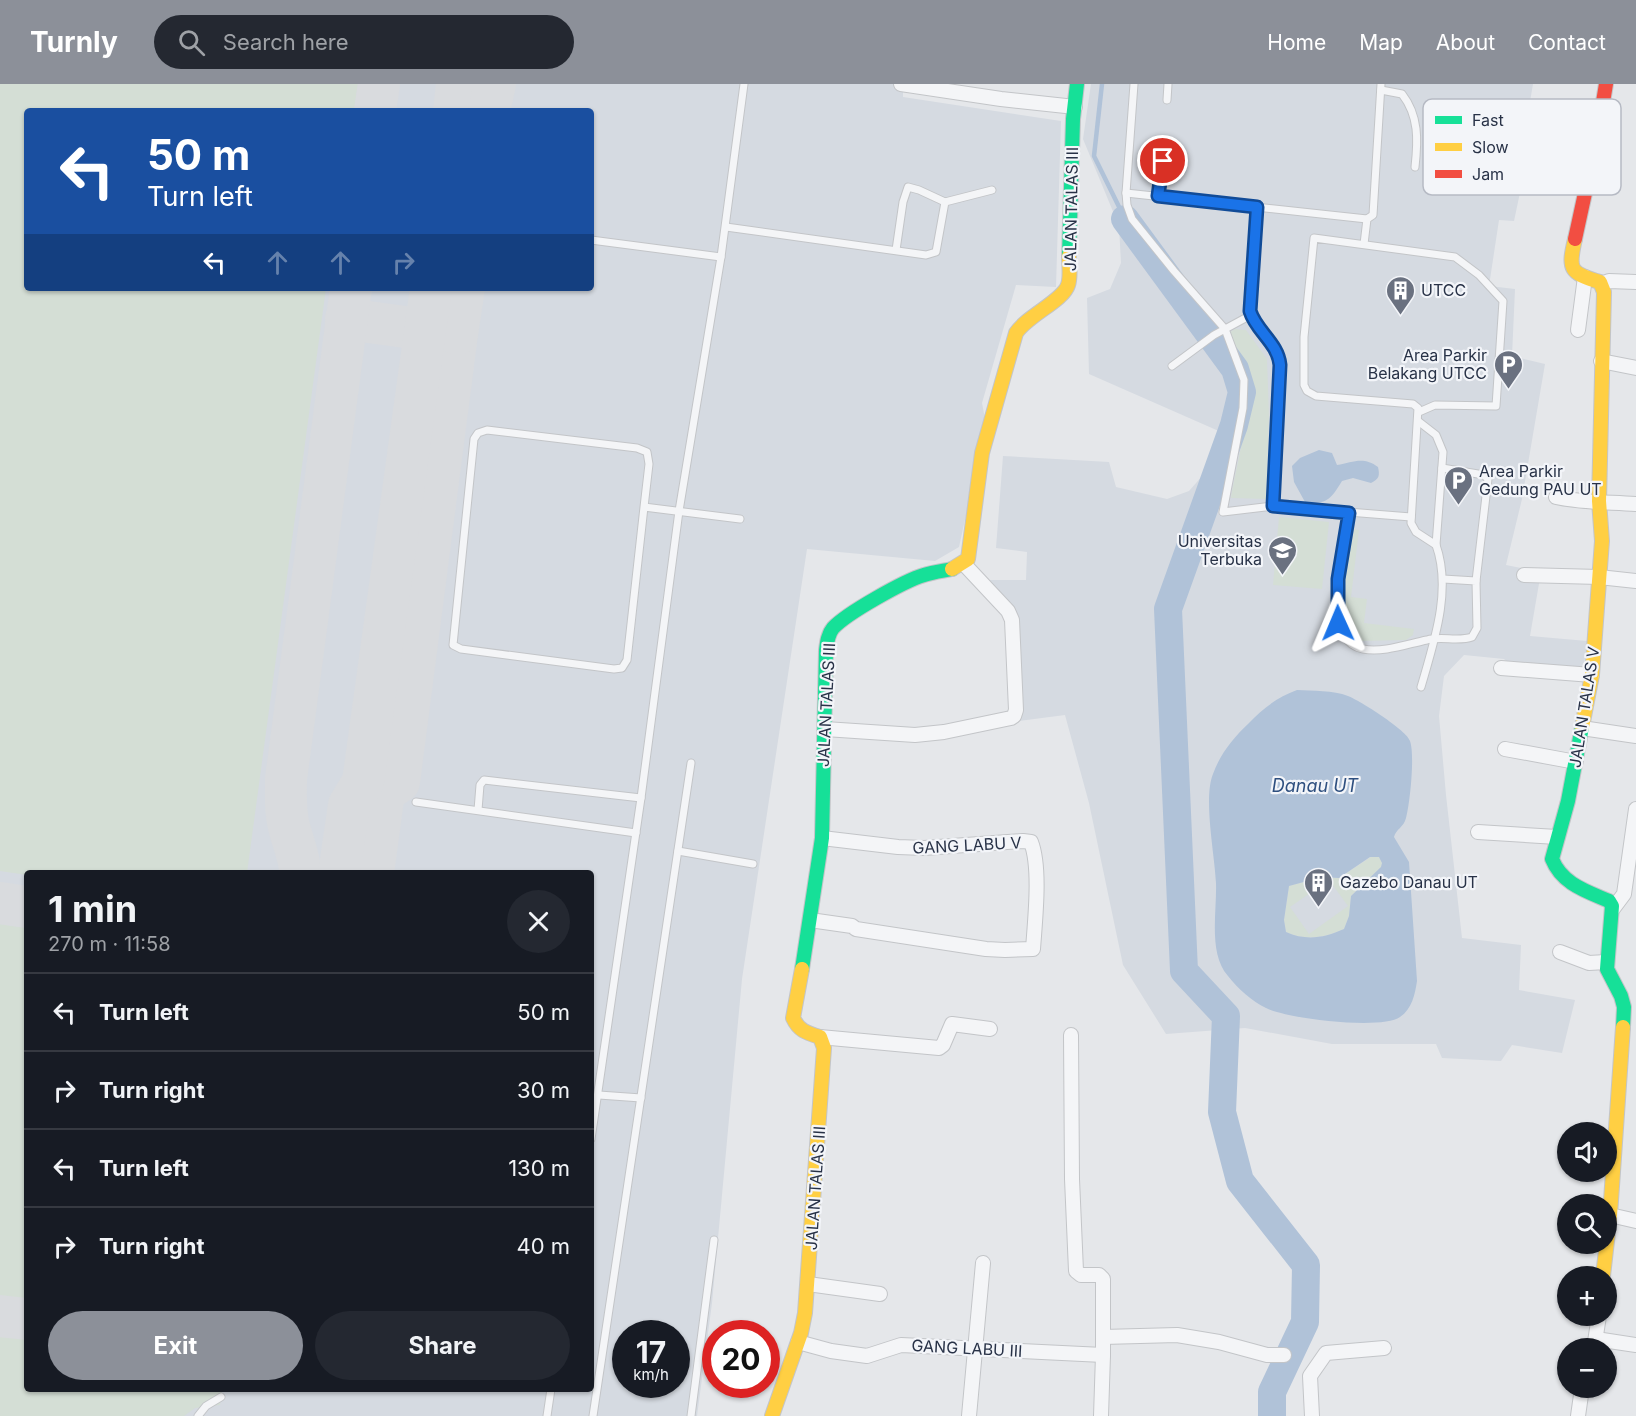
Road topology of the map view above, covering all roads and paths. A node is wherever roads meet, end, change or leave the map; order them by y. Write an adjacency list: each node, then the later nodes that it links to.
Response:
1 (744, 84): 20 (lane)
2 (902, 84): 10 (street)
3 (1077, 84): 10 (street, JALAN TALAS III)
4 (1134, 84): 14 (lane)
5 (1168, 84): 9 (lane)
6 (1606, 84): 8 (street)
7 (1381, 87): 12 (lane); 19 (lane)
8 (1603, 99)
9 (1167, 100)
10 (1074, 107): 47 (street, JALAN TALAS III)
11 (1163, 161): 16 (lane)
12 (1415, 167)
13 (992, 190): 17 (lane)
14 (1126, 193): 16 (lane); 29 (lane)
15 (1585, 195): 25 (street)
16 (1158, 196): 18 (lane)
17 (945, 202): 23 (lane); 23 (lane)
18 (1257, 207): 19 (lane); 28 (lane)
19 (1367, 219): 22 (lane)
20 (726, 227): 23 (lane); 24 (lane)
21 (594, 240): 24 (lane)
22 (1364, 244): 34 (lane); 34 (lane)
23 (896, 250)
24 (721, 257): 42 (lane)
25 (1585, 276): 27 (street); 30 (street)
26 (1636, 282): 27 (street)
27 (1601, 284): 31 (street, JALAN TALAS V)
28 (1251, 315): 29 (lane); 40 (lane)
29 (1225, 329): 32 (lane); 40 (lane)
30 (1578, 330)
31 (1601, 361): 33 (street); 38 (street, JALAN TALAS V)
32 (1172, 366)
33 (1636, 368)
34 (1419, 411): 35 (lane)
35 (1418, 421): 36 (lane); 44 (lane)
36 (1442, 468): 46 (lane); 51 (lane)
37 (1556, 497): 38 (street)
38 (1599, 501): 39 (street); 49 (street, JALAN TALAS V)
39 (1636, 504)
40 (1273, 506): 43 (lane)
41 (644, 507): 41 (lane); 42 (lane)
42 (680, 511): 45 (lane); 63 (lane)
43 (1349, 513): 44 (lane); 53 (lane)
44 (1411, 517): 46 (lane)
45 (740, 519)
46 (1436, 545): 50 (lane)
47 (964, 564): 58 (street, JALAN TALAS III); 58 (street)
48 (1524, 575): 49 (street)
49 (1599, 577): 52 (street); 55 (street, JALAN TALAS V)
50 (1443, 579): 51 (lane); 53 (lane)
51 (1476, 581): 53 (lane)
52 (1636, 581)
53 (1435, 638): 56 (lane)
54 (1501, 668): 55 (street)
55 (1592, 675): 57 (street, JALAN TALAS V)
56 (1421, 687)
57 (1582, 728): 59 (street); 61 (street, JALAN TALAS V)
58 (825, 729): 70 (street, JALAN TALAS III)
59 (1636, 736)
60 (1505, 749): 61 (street)
61 (1576, 762): 69 (street, JALAN TALAS V)
62 (692, 763): 71 (lane)
63 (641, 798): 66 (lane); 68 (lane)
64 (416, 802): 66 (lane)
65 (1636, 809): 73 (street)
66 (478, 810): 68 (lane)
67 (1478, 832): 69 (street)
68 (636, 833): 81 (lane)
69 (1557, 837): 73 (street, JALAN TALAS V)
70 (822, 838): 74 (street, JALAN TALAS III); 74 (street, GANG LABU V)
71 (678, 851): 72 (lane); 82 (lane)
72 (753, 864)
73 (1612, 910): 76 (street)
74 (810, 920): 80 (street, JALAN TALAS III)
75 (1560, 952): 76 (street)
76 (1606, 962): 77 (street)
77 (1629, 1001): 84 (street)
78 (990, 1029): 80 (street)
79 (1071, 1035): 91 (street)
80 (820, 1037): 89 (street, JALAN TALAS III)
81 (599, 1095): 82 (lane); 83 (lane)
82 (641, 1098): 104 (lane)
83 (594, 1122)
84 (1612, 1194)
85 (1617, 1217): 86 (street)
86 (1636, 1221)
87 (714, 1240): 105 (lane)
88 (983, 1263): 96 (street)
89 (808, 1284): 90 (street); 92 (street, JALAN TALAS III)
90 (880, 1294)
91 (1103, 1337): 97 (street); 98 (street)
92 (798, 1342): 96 (street, GANG LABU III); 106 (street, JALAN TALAS III)
93 (1617, 1344): 94 (street)
94 (1636, 1344)
95 (1384, 1348): 109 (street)
96 (974, 1349): 97 (street, GANG LABU III); 107 (street)
97 (1103, 1355): 108 (street)
98 (1284, 1355)
99 (551, 1392): 103 (lane)
100 (221, 1397): 102 (lane)
101 (1581, 1398): 110 (street)
102 (198, 1416)
103 (547, 1416)
104 (593, 1416)
105 (691, 1416)
106 (772, 1416)
107 (969, 1416)
108 (1101, 1416)
109 (1312, 1416)
110 (1578, 1416)

